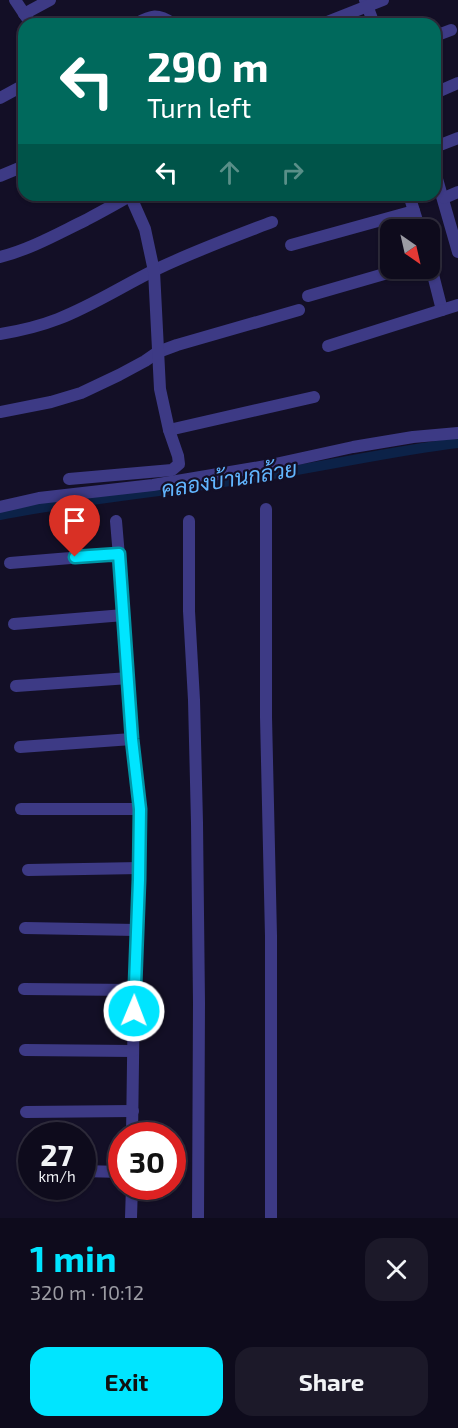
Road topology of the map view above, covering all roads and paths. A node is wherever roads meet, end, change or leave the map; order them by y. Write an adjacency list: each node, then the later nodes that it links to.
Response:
1 (15, 0): 5 (street)
2 (50, 0): 6 (street)
3 (383, 0): 4 (street)
4 (366, 3): 9 (street); 10 (street)
5 (27, 18)
6 (29, 18)
7 (147, 18): 8 (street)
8 (163, 18)
9 (335, 18)
10 (372, 18)
11 (451, 30): 12 (street)
12 (441, 34)
13 (458, 83): 15 (street)
14 (18, 88): 16 (street)
15 (441, 90)
16 (0, 98)
17 (458, 138): 18 (street)
18 (441, 145)
19 (18, 168): 20 (street)
20 (0, 176)
21 (441, 189): 23 (street)
22 (458, 192): 23 (street)
23 (444, 198): 31 (street)
24 (122, 201): 32 (street)
25 (133, 201): 33 (street)
26 (412, 201): 27 (street)
27 (414, 211): 28 (street); 30 (street)
28 (417, 219)
29 (272, 222): 33 (street)
30 (291, 245)
31 (458, 251)
32 (0, 257)
33 (154, 271): 40 (street); 42 (street)
34 (380, 275): 36 (street)
35 (434, 279): 39 (street)
36 (308, 296)
37 (458, 305): 39 (street)
38 (299, 310): 42 (street)
39 (442, 310): 41 (street)
40 (0, 334)
41 (328, 346)
42 (158, 352): 44 (street); 45 (street)
43 (314, 397): 45 (street)
44 (0, 412)
45 (169, 430): 47 (street)
46 (458, 433): 48 (street)
47 (69, 479)
48 (0, 507)
49 (266, 509): 76 (street)
50 (116, 521): 52 (street)
51 (189, 521): 75 (street)
52 (119, 554): 53 (street); 54 (street)
53 (9, 563)
54 (124, 615): 55 (street); 56 (street)
55 (14, 624)
56 (129, 678): 57 (street); 58 (street)
57 (16, 686)
58 (132, 739): 59 (street); 61 (street)
59 (20, 747)
60 (21, 809): 61 (street)
61 (140, 809): 62 (street)
62 (140, 868): 63 (street); 65 (street)
63 (28, 870)
64 (25, 928): 65 (street)
65 (136, 930): 67 (street)
66 (24, 989): 67 (street)
67 (134, 990): 69 (street)
68 (25, 1050): 69 (street)
69 (134, 1051): 70 (street)
70 (133, 1111): 71 (street); 72 (street)
71 (26, 1112)
72 (133, 1122)
73 (132, 1200): 74 (street)
74 (131, 1218)
75 (198, 1218)
76 (270, 1218)

